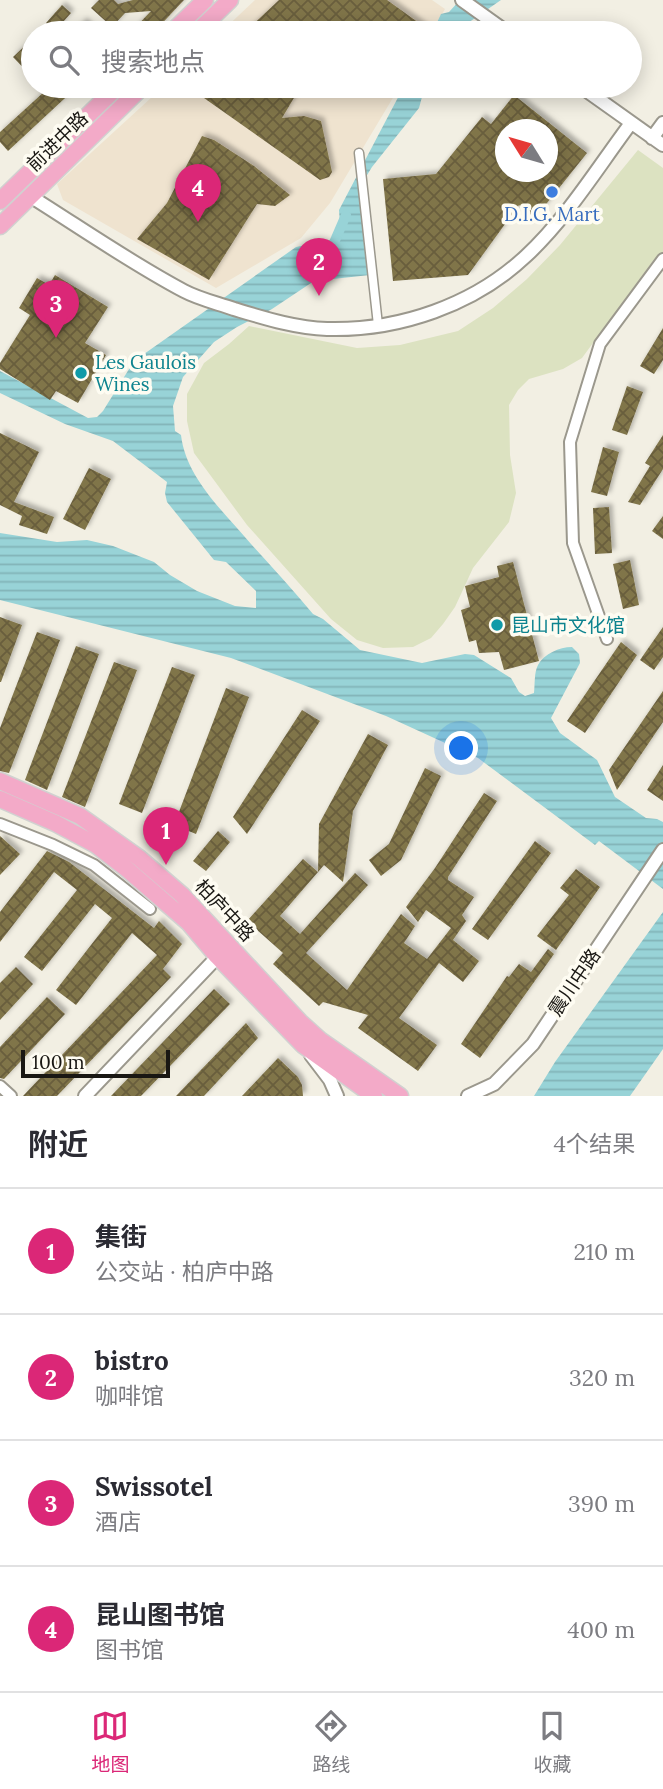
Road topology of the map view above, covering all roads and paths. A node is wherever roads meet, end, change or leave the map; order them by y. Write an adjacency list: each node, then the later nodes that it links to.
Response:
1 (205, 0): 4 (main road)
2 (230, 0): 5 (main road)
3 (462, 0): 6 (street)
4 (183, 21)
5 (208, 21)
6 (491, 21)
7 (106, 98): 15 (main road, 前进中路)
8 (131, 98): 14 (main road, 前进中路)
9 (597, 98): 10 (street)
10 (631, 123): 12 (street); 18 (street)
11 (663, 123): 12 (street)
12 (658, 141)
13 (359, 153): 18 (street)
14 (30, 196): 16 (main road, 前进中路); 18 (street)
15 (0, 201)
16 (0, 226)
17 (663, 259): 19 (street)
18 (378, 325)
19 (607, 639)
20 (0, 781): 25 (main road, 柏庐中路)
21 (0, 799): 26 (main road, 柏庐中路)
22 (0, 824): 24 (street)
23 (663, 850): 34 (street, 震川中路)
24 (150, 909)
25 (230, 946): 26 (street); 33 (main road, 柏庐中路)
26 (217, 956): 27 (main road, 柏庐中路); 30 (street)
27 (303, 1045): 31 (street); 32 (main road, 柏庐中路)
28 (0, 1086): 29 (street)
29 (11, 1096)
30 (85, 1096)
31 (337, 1096)
32 (374, 1096)
33 (400, 1096)
34 (468, 1096)

